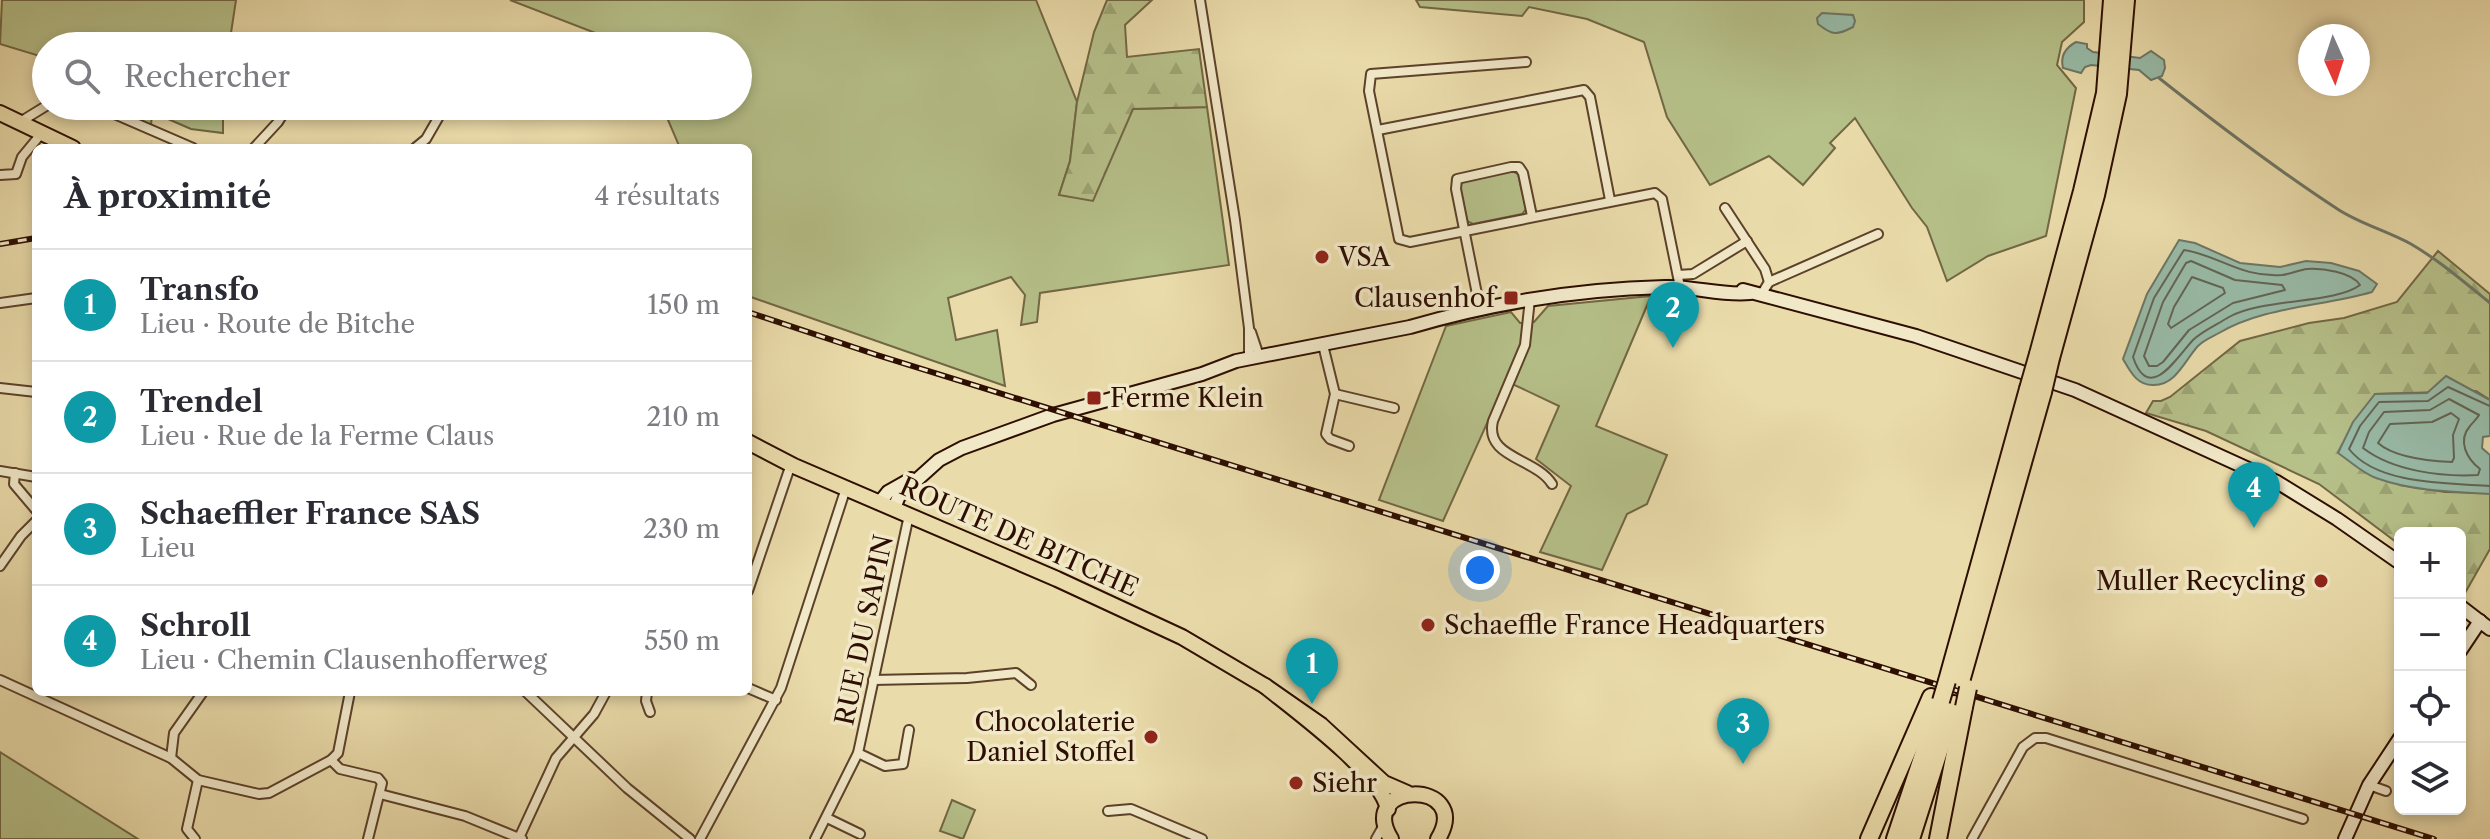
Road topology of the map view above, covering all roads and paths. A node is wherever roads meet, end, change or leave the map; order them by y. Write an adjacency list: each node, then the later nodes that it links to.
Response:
1 (1200, 0): 35 (street)
2 (2112, 0): 34 (highway)
3 (2126, 0): 34 (highway)
4 (1526, 62): 11 (street)
5 (0, 113): 10 (main road)
6 (32, 115): 10 (street)
7 (128, 120): 15 (street)
8 (279, 120): 16 (street)
9 (437, 120): 17 (street)
10 (19, 123): 12 (main road)
11 (1378, 130): 20 (street); 23 (street)
12 (41, 134): 13 (street); 14 (main road)
13 (33, 144)
14 (64, 144)
15 (184, 144)
16 (258, 144)
17 (420, 144)
18 (32, 145): 19 (street)
19 (0, 175)
20 (1610, 200): 22 (street); 26 (street)
21 (1725, 208): 25 (street)
22 (1532, 216): 23 (street); 23 (street)
23 (1464, 231): 32 (street)
24 (1878, 234): 27 (street)
25 (1747, 241): 26 (street); 27 (street)
26 (1679, 281): 28 (street); 30 (street)
27 (1769, 282): 28 (street)
28 (1756, 294): 52 (street)
29 (32, 299): 31 (street)
30 (1530, 299): 32 (street); 46 (street)
31 (0, 303)
32 (1480, 309): 33 (street)
33 (1323, 345): 35 (street); 38 (street)
34 (2045, 356): 58 (highway, bridge)
35 (1254, 357): 49 (street)
36 (0, 388): 37 (street)
37 (32, 392)
38 (1335, 394): 39 (street); 41 (street)
39 (1394, 408)
40 (752, 444): 42 (main road, ROUTE DE BITCHE)
41 (1349, 446)
42 (791, 464): 47 (main road, ROUTE DE BITCHE); 54 (street)
43 (0, 471): 44 (street)
44 (15, 473): 45 (street); 48 (street)
45 (32, 476)
46 (1552, 484)
47 (846, 487): 49 (main road, ROUTE DE BITCHE); 71 (street)
48 (32, 505)
49 (887, 505): 50 (main road, ROUTE DE BITCHE)
50 (909, 515): 60 (street, RUE DU SAPIN); 62 (main road, ROUTE DE BITCHE)
51 (32, 525): 53 (street)
52 (2394, 559)
53 (0, 566)
54 (752, 579)
55 (2466, 611): 56 (street)
56 (2485, 625): 57 (street)
57 (2466, 645)
58 (1955, 678): 72 (highway, bridge); 72 (highway, bridge)
59 (0, 680): 64 (street)
60 (873, 680): 61 (street); 77 (street, RUE DU SAPIN)
61 (1031, 685)
62 (1265, 686): 83 (main road, ROUTE DE BITCHE); 86 (main road, ROUTE DE BITCHE)
63 (752, 690): 71 (street)
64 (32, 692)
65 (41, 696): 78 (street)
66 (200, 696): 78 (street)
67 (349, 696): 79 (street)
68 (530, 696): 75 (street)
69 (604, 696): 75 (street)
70 (647, 696): 73 (street)
71 (776, 700): 95 (street)
72 (1948, 702): 100 (highway); 101 (highway); 102 (highway); 103 (highway)
73 (650, 712)
74 (909, 730): 77 (street, RUE DU SAPIN)
75 (573, 737): 91 (street); 94 (street)
76 (2397, 743): 81 (street)
77 (858, 753): 87 (street, RUE DU SAPIN)
78 (171, 758): 80 (street)
79 (331, 760): 80 (street); 84 (street)
80 (198, 780): 92 (street)
81 (2369, 785): 82 (street); 105 (street)
82 (2386, 791)
83 (1407, 793): 86 (main road); 90 (main road, ROUTE DE BITCHE)
84 (380, 794): 91 (street); 93 (street)
85 (1108, 811): 97 (street)
86 (1387, 816): 98 (street); 99 (main road, ROUTE DE BITCHE)
87 (827, 818): 89 (street); 96 (street, RUE DU SAPIN)
88 (2303, 819): 104 (street)
89 (860, 834)
90 (1442, 837)
91 (521, 838)
92 (195, 839)
93 (368, 839)
94 (690, 839)
95 (700, 839)
96 (815, 839)
97 (1202, 839)
98 (1376, 839)
99 (1391, 839)
100 (1869, 839)
101 (1895, 839)
102 (1911, 839)
103 (1938, 839)
104 (1972, 839)
105 (2345, 839)

